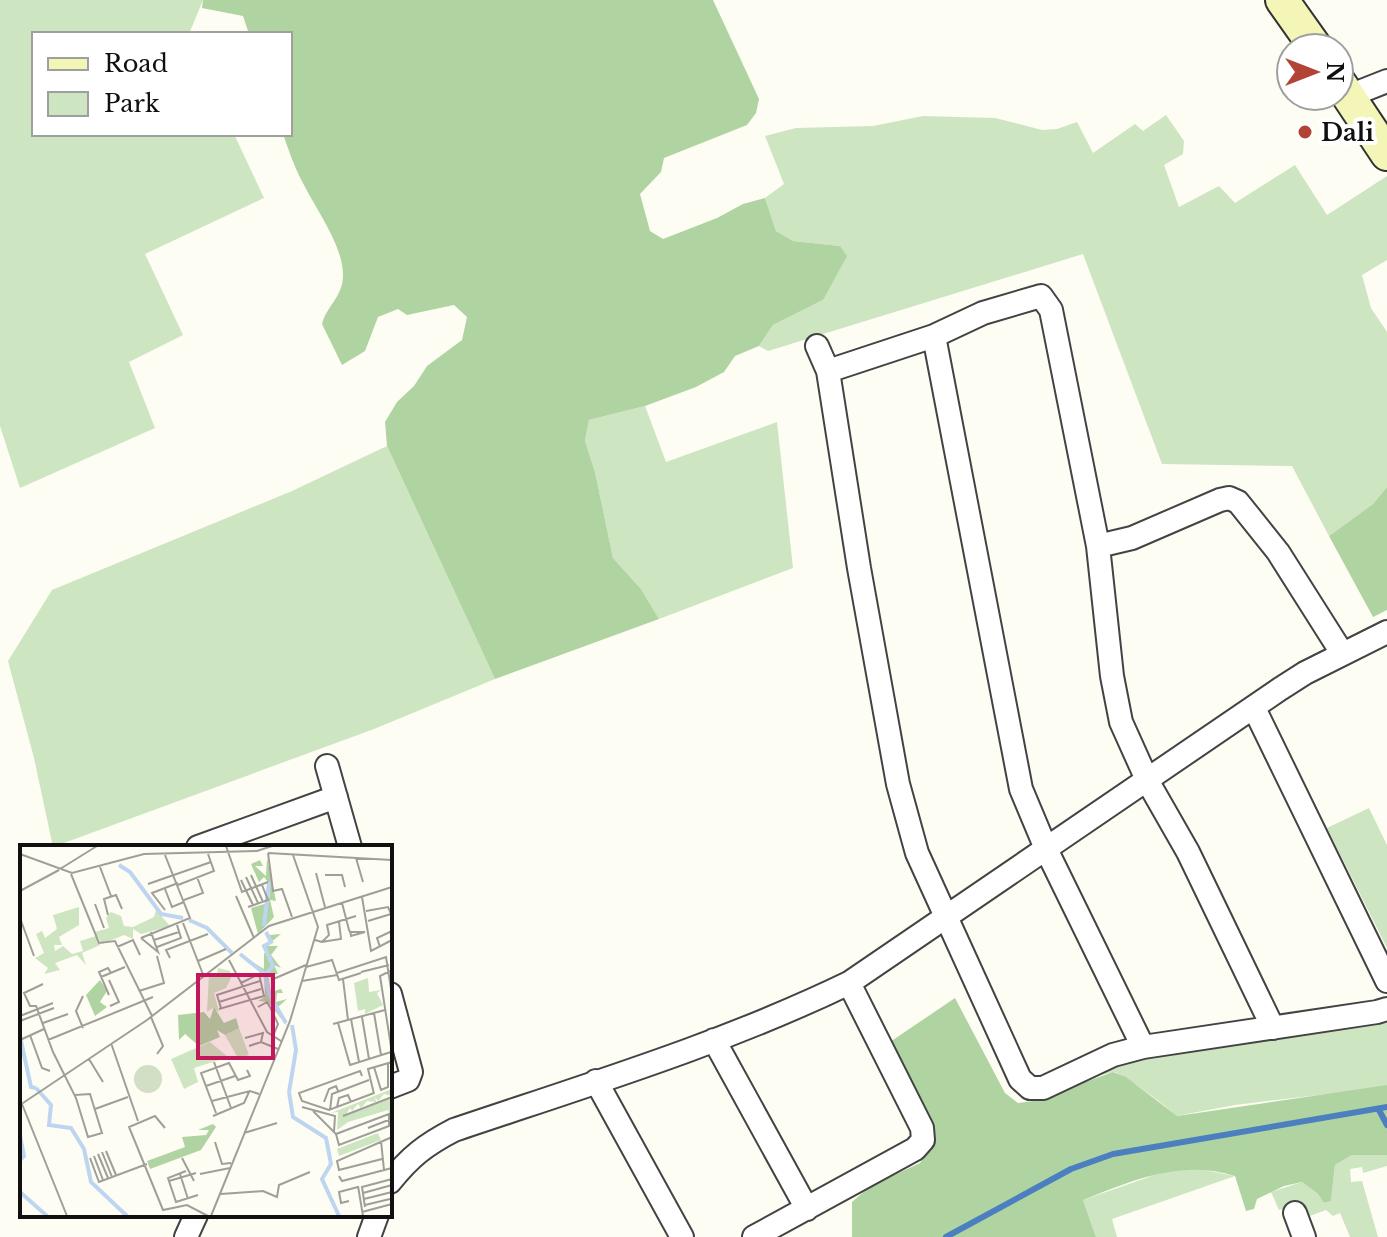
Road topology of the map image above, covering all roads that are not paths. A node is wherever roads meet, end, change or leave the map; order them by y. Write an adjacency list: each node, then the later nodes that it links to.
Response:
1 (1282, 0): 2 (main road)
2 (1305, 32)
3 (1387, 81): 4 (street)
4 (1355, 87)
5 (1355, 106): 6 (main road)
6 (1387, 154)
7 (934, 336): 9 (street); 10 (street); 19 (street)
8 (817, 346): 9 (street)
9 (828, 371): 20 (street)
10 (1098, 546): 12 (street); 15 (street)
11 (1387, 632): 12 (street)
12 (1342, 653): 13 (street)
13 (1254, 708): 15 (street); 21 (street)
14 (327, 766): 16 (street)
15 (1148, 782): 19 (street); 25 (street)
16 (336, 797): 17 (street); 18 (street)
17 (199, 844)
18 (349, 845)
19 (1047, 851): 20 (street); 27 (street)
20 (947, 919): 22 (street); 27 (street)
21 (1387, 981)
22 (849, 983): 26 (street); 31 (street)
23 (392, 1001): 29 (street)
24 (1387, 1009): 25 (street)
25 (1273, 1028): 27 (street)
26 (714, 1040): 28 (street); 31 (street)
27 (1143, 1047)
28 (596, 1081): 30 (street); 35 (street)
29 (392, 1086)
30 (392, 1180)
31 (807, 1209): 36 (street)
32 (1295, 1213): 37 (street)
33 (195, 1217): 34 (street)
34 (186, 1237)
35 (682, 1237)
36 (754, 1237)
37 (1304, 1237)

